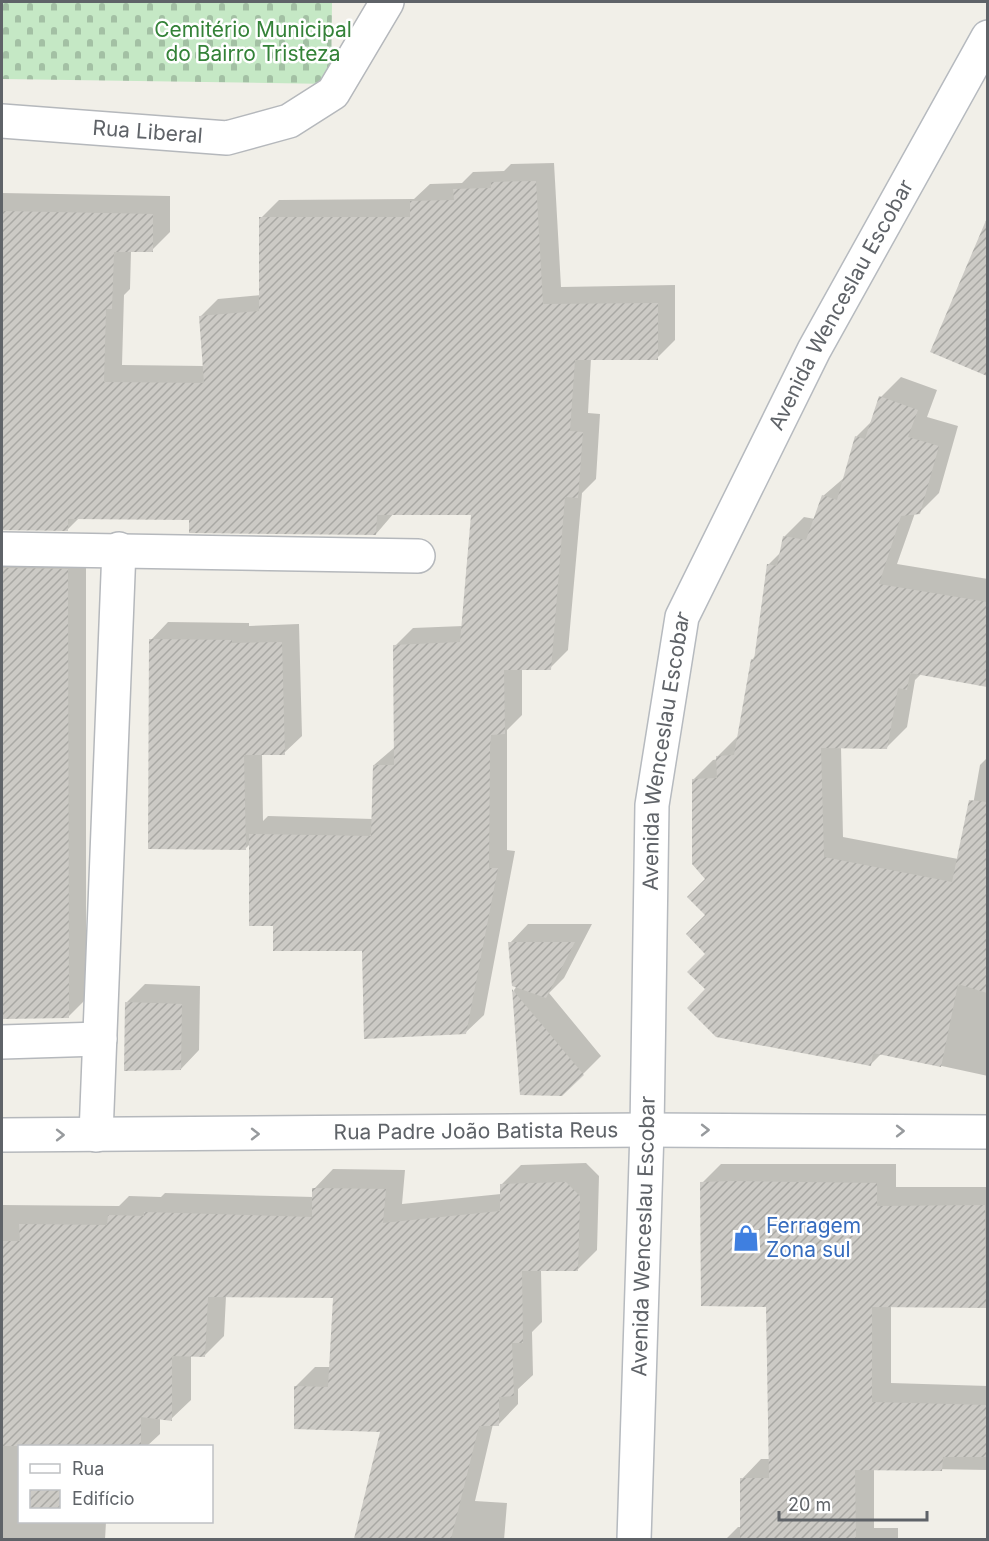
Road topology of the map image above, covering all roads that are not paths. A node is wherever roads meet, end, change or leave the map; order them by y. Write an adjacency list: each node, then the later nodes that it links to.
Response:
1 (387, 2): 3 (street, Rua Liberal)
2 (987, 37): 9 (street, Avenida Wenceslau Escobar)
3 (2, 121)
4 (2, 549): 5 (street)
5 (118, 549): 6 (street); 7 (street)
6 (418, 556)
7 (100, 1039): 8 (street); 12 (street)
8 (2, 1042)
9 (646, 1130): 10 (street, Rua Padre João Batista Reus, one-way to 10); 12 (street, Rua Padre João Batista Reus, one-way to 9); 13 (street, Avenida Wenceslau Escobar)
10 (987, 1132)
11 (2, 1135): 12 (street, Rua Padre João Batista Reus, one-way to 12)
12 (96, 1135)
13 (634, 1539)

